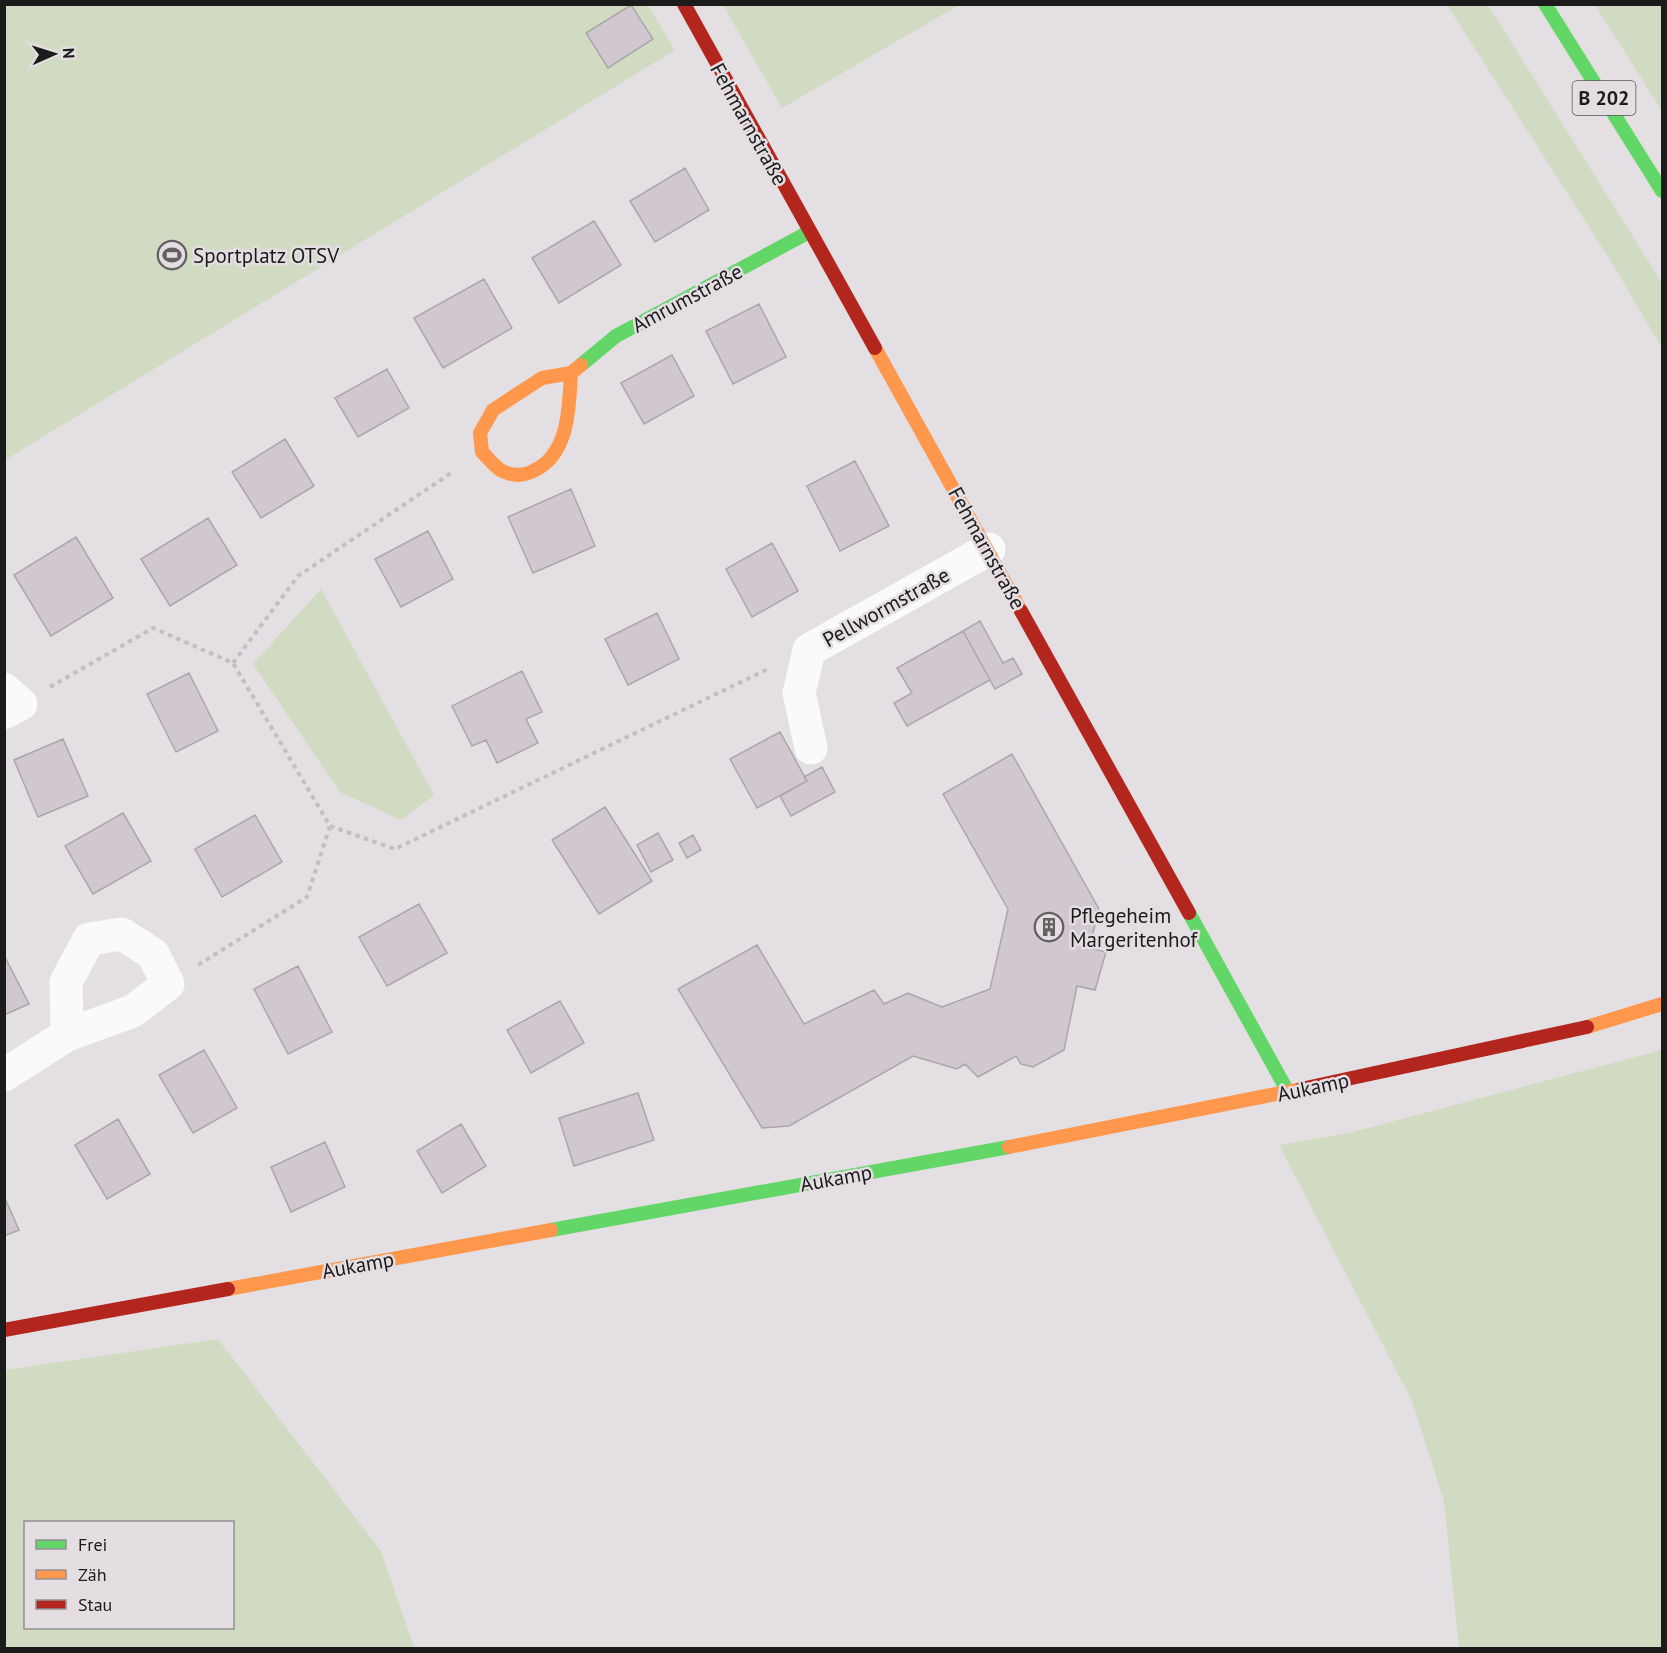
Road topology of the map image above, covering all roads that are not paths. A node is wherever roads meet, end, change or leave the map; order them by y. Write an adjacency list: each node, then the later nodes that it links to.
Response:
1 (684, 4): 4 (main road, Fehmarnstraße)
2 (1545, 4): 3 (main road, B 202)
3 (1662, 191)
4 (809, 232): 5 (main road, Amrumstraße); 6 (main road, Fehmarnstraße)
5 (571, 373): 5 (main road, Amrumstraße)
6 (989, 549): 7 (street, Pellwormstraße); 11 (main road, Fehmarnstraße)
7 (811, 748)
8 (1662, 1004): 11 (main road, Aukamp)
9 (68, 1035): 9 (street); 10 (street)
10 (4, 1074)
11 (1288, 1092): 12 (main road, Aukamp)
12 (4, 1330)

